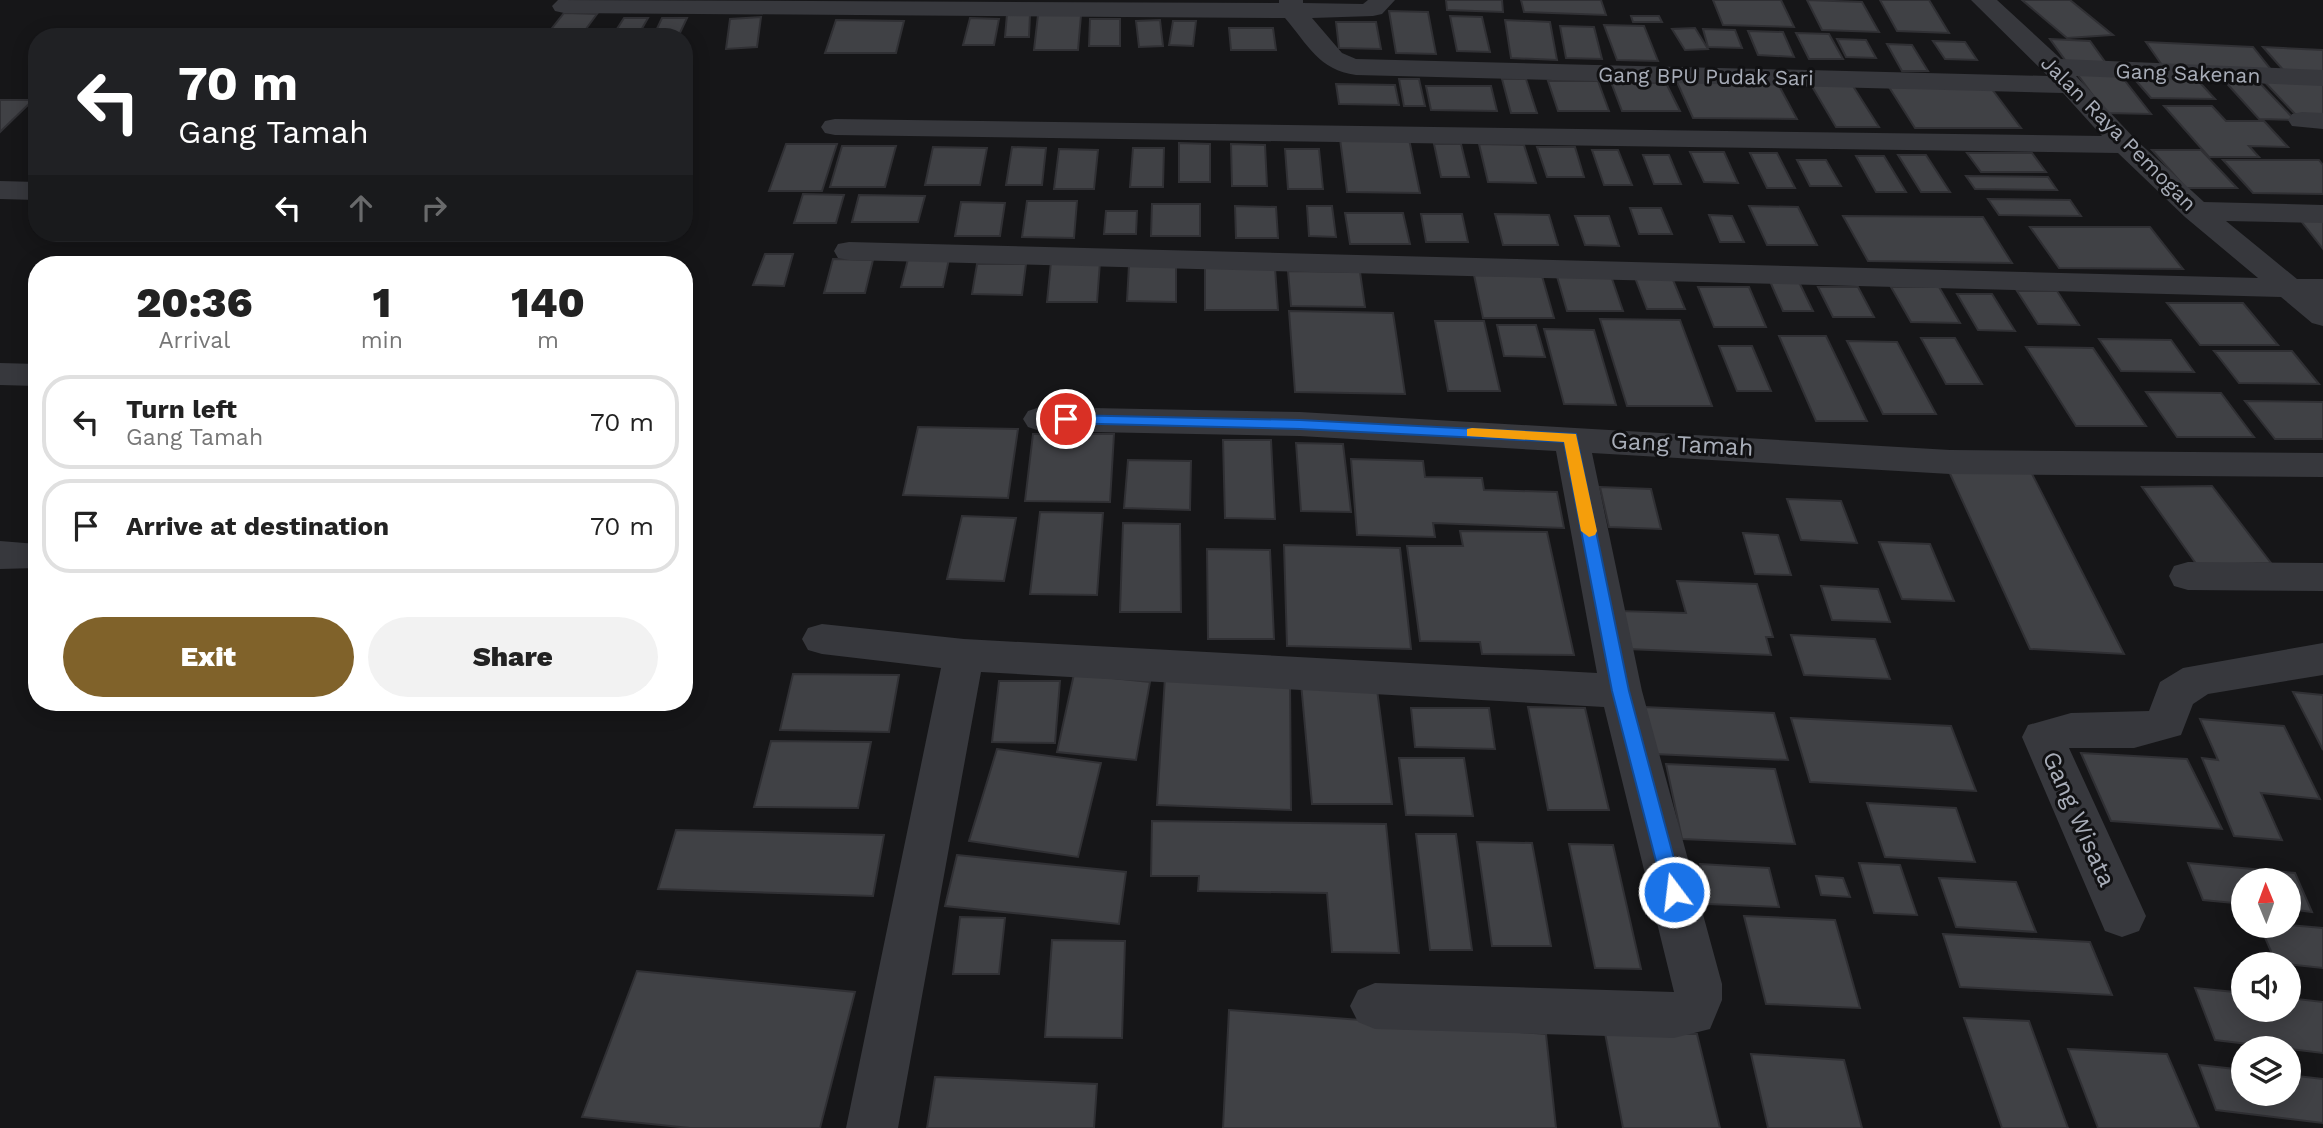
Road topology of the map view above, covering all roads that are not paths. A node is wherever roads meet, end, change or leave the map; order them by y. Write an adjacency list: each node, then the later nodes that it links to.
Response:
1 (1383, 0): 3 (street)
2 (1983, 0): 5 (street, Jalan Raya Pemogan)
3 (1292, 4): 4 (street); 5 (street, Gang BPU Pudak Sari)
4 (564, 6)
5 (2062, 76): 6 (street, Gang Sakenan); 8 (street, Jalan Raya Pemogan)
6 (2323, 78)
7 (835, 127): 8 (street)
8 (2125, 145): 11 (street, Jalan Raya Pemogan)
9 (0, 190): 10 (street)
10 (28, 191)
11 (2196, 211): 12 (street); 14 (street, Jalan Raya Pemogan)
12 (2323, 214)
13 (849, 251): 14 (street)
14 (2291, 288): 15 (street); 16 (street, Jalan Raya Pemogan)
15 (2323, 289)
16 (2323, 316)
17 (0, 374): 18 (street)
18 (28, 375)
19 (1040, 419): 20 (street, Gang Tamah)
20 (1571, 438): 21 (street, Gang Tamah); 27 (street)
21 (2323, 465)
22 (2188, 576): 23 (street)
23 (2323, 577)
24 (822, 639): 25 (street)
25 (964, 655): 27 (street); 30 (street)
26 (2323, 659): 28 (street, Gang Wisata)
27 (1621, 691): 29 (street)
28 (2122, 916)
29 (1375, 1006)
30 (872, 1128)

